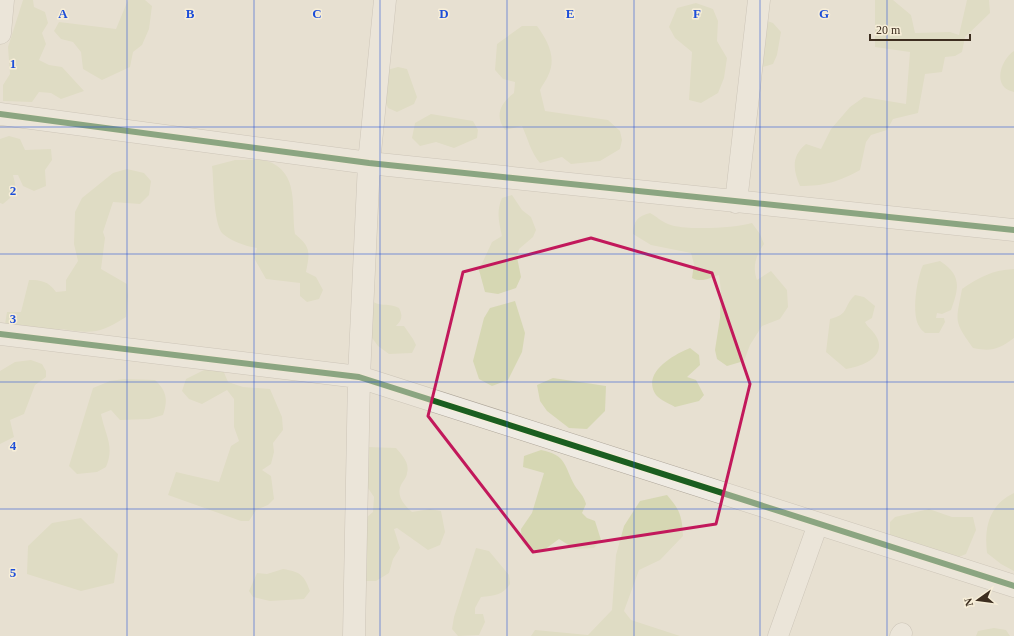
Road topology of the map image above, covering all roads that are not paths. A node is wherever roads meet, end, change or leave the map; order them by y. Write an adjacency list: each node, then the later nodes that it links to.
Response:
1 (3, 0): 4 (street)
2 (385, 0): 6 (street)
3 (759, 0): 7 (street)
4 (0, 33)
5 (0, 114): 6 (street)
6 (369, 163): 7 (street); 10 (street)
7 (736, 202): 8 (street)
8 (1014, 230)
9 (0, 334): 10 (street)
10 (359, 377): 11 (street); 13 (street)
11 (818, 524): 12 (street); 14 (lane)
12 (1014, 586)
13 (354, 636)
14 (778, 636)

